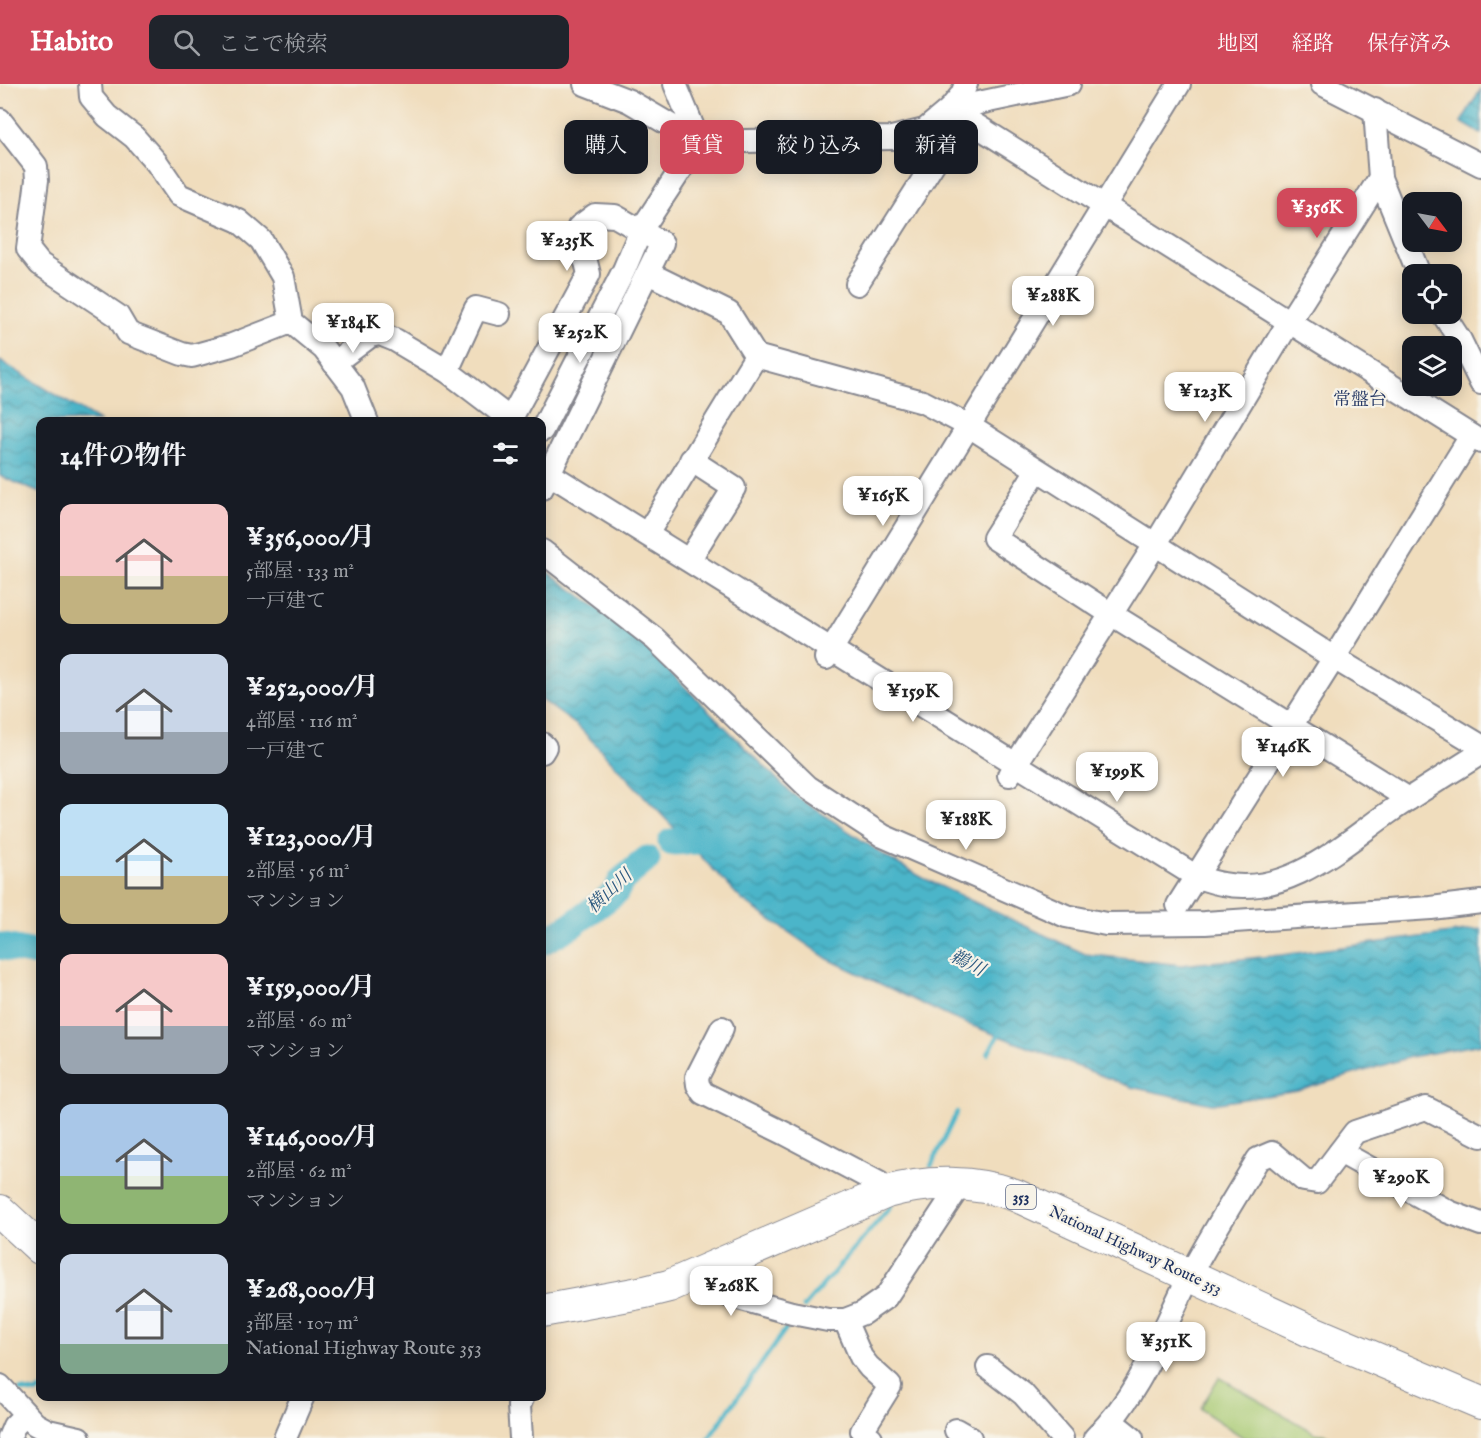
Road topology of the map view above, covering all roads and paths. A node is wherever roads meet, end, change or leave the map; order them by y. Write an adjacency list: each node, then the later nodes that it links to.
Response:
1 (90, 84): 23 (street)
2 (585, 84): 11 (street)
3 (675, 84): 12 (street)
4 (966, 84): 9 (street)
5 (1069, 84): 9 (street)
6 (1179, 84): 17 (street)
7 (1322, 84): 8 (street)
8 (1375, 110): 14 (street); 16 (street)
9 (957, 113): 13 (street); 17 (street); 21 (street)
10 (0, 120): 23 (street)
11 (661, 120)
12 (690, 120)
13 (744, 141)
14 (1481, 165)
15 (678, 174): 18 (street)
16 (1380, 178): 19 (street); 24 (street)
17 (1103, 206): 24 (street); 34 (street)
18 (641, 230): 20 (street); 32 (street); 33 (street)
19 (1415, 264)
20 (648, 273): 26 (street); 38 (street)
21 (856, 284)
22 (499, 314): 28 (street)
23 (291, 322): 27 (street)
24 (1289, 322): 35 (street); 41 (street)
25 (1450, 324): 29 (street)
26 (756, 356): 34 (street); 36 (street)
27 (334, 363): 28 (street); 30 (street)
28 (447, 371): 31 (street)
29 (1481, 382)
30 (365, 417)
31 (506, 417)
32 (512, 417)
33 (546, 422)
34 (969, 426): 37 (street); 45 (street)
35 (1476, 439): 46 (street)
36 (691, 460): 40 (street); 43 (street)
37 (1037, 470): 41 (street); 44 (street)
38 (546, 478)
39 (546, 481): 40 (street)
40 (647, 534): 43 (street)
41 (1155, 545): 44 (street); 46 (street)
42 (546, 554): 53 (street)
43 (689, 560): 45 (street)
44 (1111, 614): 47 (street); 50 (street)
45 (828, 653): 50 (street)
46 (1334, 658): 47 (street); 48 (street)
47 (1292, 726): 51 (street); 52 (street)
48 (1481, 746)
49 (1481, 753): 51 (street)
50 (1012, 770): 52 (street)
51 (1409, 799): 52 (street)
52 (1197, 877): 54 (street)
53 (1481, 902)
54 (1178, 904)
55 (722, 1028): 59 (street)
56 (1481, 1136): 57 (street)
57 (1340, 1152): 61 (street); 63 (street)
58 (960, 1185): 59 (highway, National Highway Route 353 / 353); 63 (highway, National Highway Route 353 / 353); 66 (street)
59 (887, 1191): 64 (highway, National Highway Route 353 / 353)
60 (0, 1211): 62 (highway)
61 (1481, 1224)
62 (36, 1244)
63 (1190, 1276): 71 (highway, National Highway Route 353 / 353); 73 (street)
64 (685, 1279): 65 (highway, National Highway Route 353 / 353); 66 (street)
65 (546, 1310)
66 (844, 1320): 78 (street)
67 (988, 1367): 79 (street)
68 (0, 1386): 72 (street)
69 (301, 1401): 76 (street)
70 (521, 1401): 77 (street)
71 (1481, 1403)
72 (25, 1415): 74 (street); 75 (street)
73 (1112, 1422): 80 (street); 81 (street)
74 (9, 1438)
75 (79, 1438)
76 (285, 1438)
77 (521, 1438)
78 (871, 1438)
79 (1062, 1438)
80 (1095, 1438)
81 (1132, 1438)

